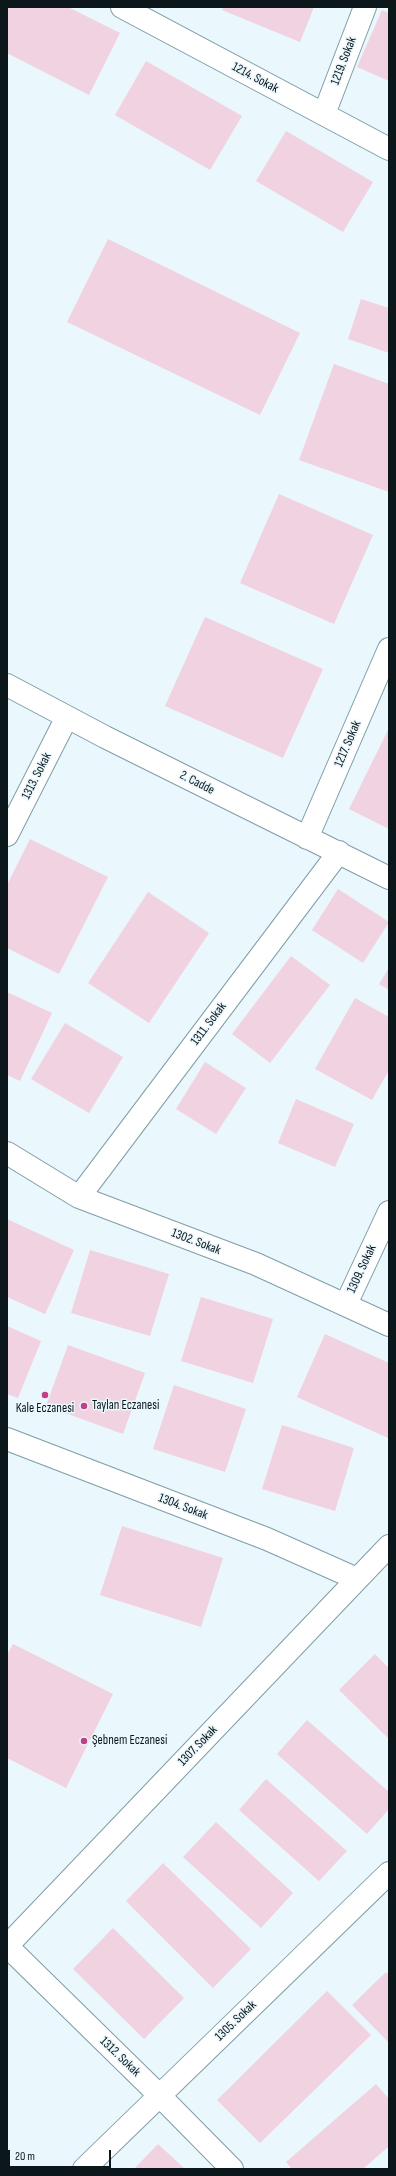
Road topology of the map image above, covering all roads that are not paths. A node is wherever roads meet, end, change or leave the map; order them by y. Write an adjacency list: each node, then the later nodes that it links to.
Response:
1 (122, 7): 3 (street, 1214. Sokak)
2 (365, 7): 3 (street, 1219. Sokak)
3 (324, 114): 4 (street, 1214. Sokak)
4 (389, 149)
5 (389, 649): 9 (street, 1217. Sokak)
6 (7, 685): 7 (street, 2. Cadde)
7 (67, 717): 8 (street, 1313. Sokak); 9 (street, 2. Cadde)
8 (7, 835)
9 (308, 838): 10 (street, 2. Cadde)
10 (339, 852): 11 (street, 2. Cadde); 13 (street, 1311. Sokak)
11 (389, 878)
12 (7, 1153): 13 (street, 1302. Sokak)
13 (79, 1197): 15 (street, 1302. Sokak)
14 (389, 1212): 15 (street, 1309. Sokak)
15 (346, 1304): 16 (street, 1302. Sokak)
16 (389, 1325)
17 (7, 1439): 19 (street, 1304. Sokak)
18 (389, 1546): 19 (street, 1307. Sokak)
19 (357, 1579): 21 (street, 1307. Sokak)
20 (389, 1873): 22 (street, 1305. Sokak)
21 (7, 1946): 22 (street, 1312. Sokak)
22 (159, 2095): 23 (street, 1305. Sokak); 24 (street, 1312. Sokak)
23 (84, 2169)
24 (232, 2169)

